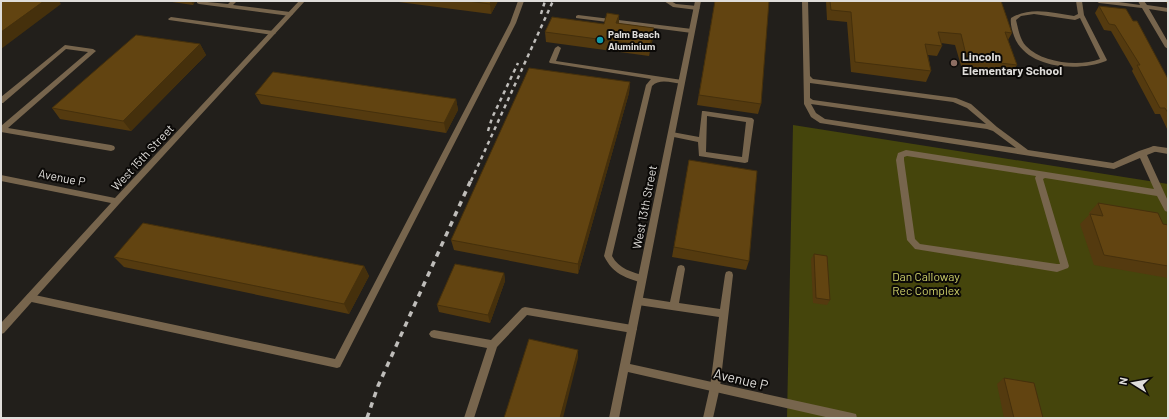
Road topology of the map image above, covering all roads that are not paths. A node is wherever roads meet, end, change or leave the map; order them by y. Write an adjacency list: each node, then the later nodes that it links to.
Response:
1 (302, 1): 13 (street, West 15th Street)
2 (521, 1): 42 (street)
3 (666, 1): 10 (street)
4 (805, 1): 21 (street)
5 (1079, 1): 14 (street)
6 (1098, 1): 11 (street)
7 (1142, 1): 11 (street)
8 (200, 2): 9 (street)
9 (232, 3): 13 (street)
10 (697, 5): 17 (street, West 13th Street)
11 (1145, 7): 12 (street); 19 (street)
12 (1168, 10)
13 (290, 14): 18 (street, West 15th Street)
14 (1081, 15): 14 (street)
15 (578, 17): 17 (street)
16 (171, 19): 18 (street)
17 (692, 31): 23 (street, West 13th Street)
18 (273, 33): 37 (street, West 15th Street)
19 (1168, 47)
20 (558, 48): 22 (street)
21 (806, 77): 24 (street); 27 (street)
22 (661, 79): 23 (street); 41 (street)
23 (682, 82): 28 (street, West 13th Street)
24 (807, 99): 27 (street); 32 (street)
25 (1, 101): 26 (street)
26 (2, 129): 30 (street)
27 (995, 129): 32 (street)
28 (672, 134): 29 (street); 41 (street, West 13th Street)
29 (702, 140): 29 (street)
30 (111, 148)
31 (1168, 151): 33 (street)
32 (1028, 153): 33 (street)
33 (1142, 153): 36 (street)
34 (1044, 175): 34 (street); 36 (street)
35 (1, 178): 37 (street, Avenue P)
36 (1160, 193): 38 (street)
37 (117, 201): 42 (street, West 15th Street)
38 (1168, 209)
39 (681, 269): 44 (street)
40 (729, 275): 45 (street)
41 (642, 279): 43 (street, West 13th Street)
42 (30, 298): 47 (street, West 15th Street)
43 (638, 301): 44 (street); 46 (street, West 13th Street)
44 (674, 306): 45 (street)
45 (725, 314): 51 (street)
46 (632, 329): 49 (street); 50 (street, West 13th Street)
47 (1, 330)
48 (434, 334): 49 (street)
49 (493, 345): 52 (street)
50 (624, 367): 51 (street, Avenue P); 53 (street, West 13th Street)
51 (715, 387): 54 (street); 55 (street, Avenue P)
52 (469, 418)
53 (614, 418)
54 (708, 418)
55 (852, 418)

